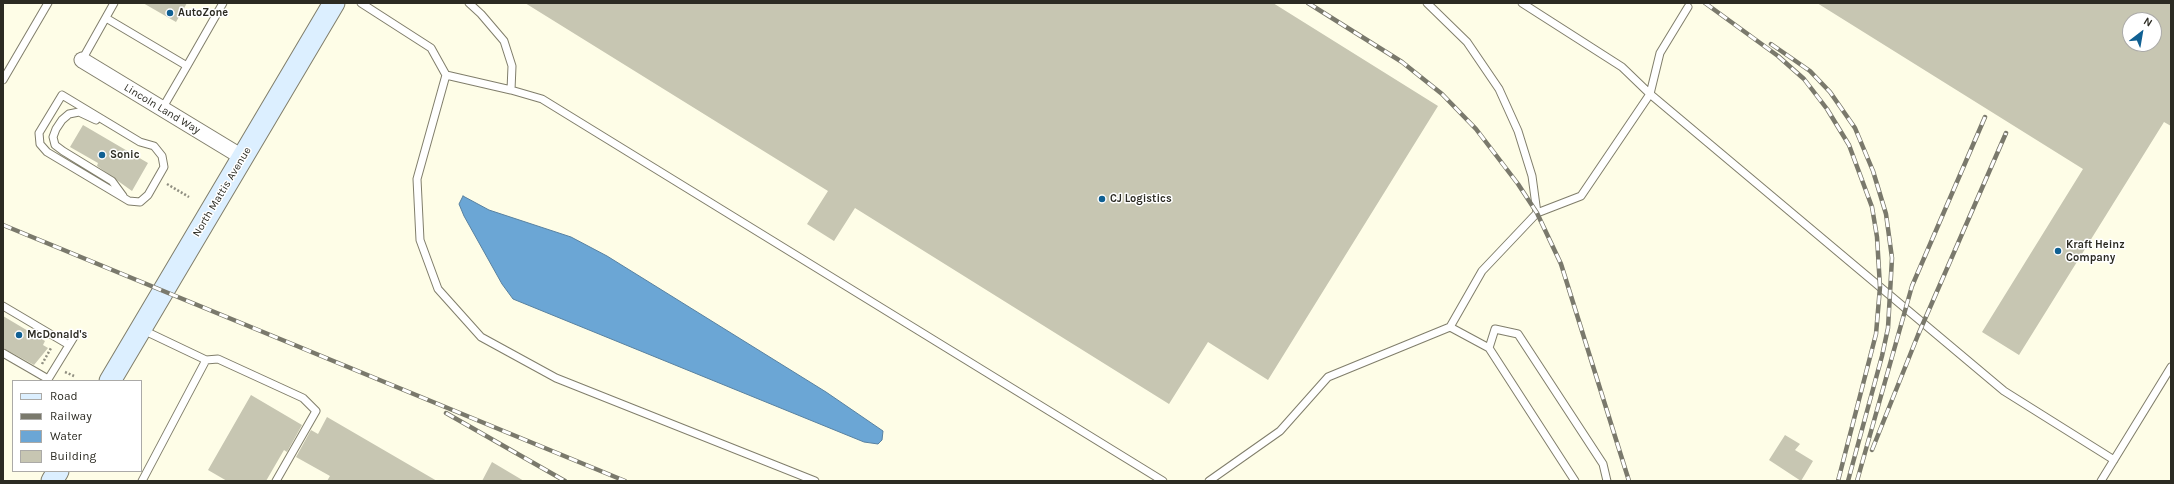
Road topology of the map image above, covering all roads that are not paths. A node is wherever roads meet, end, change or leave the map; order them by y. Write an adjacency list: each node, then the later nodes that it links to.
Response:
1 (48, 3): 14 (lane)
2 (114, 3): 10 (lane)
3 (223, 3): 12 (lane)
4 (334, 3): 19 (main road, North Mattis Avenue)
5 (361, 3): 13 (lane)
6 (469, 3): 15 (lane)
7 (1427, 3): 21 (lane)
8 (1522, 3): 16 (lane)
9 (1688, 7): 16 (lane)
10 (106, 18): 11 (lane); 12 (lane)
11 (82, 60): 17 (street, Lincoln Land Way)
12 (187, 66): 17 (lane)
13 (446, 75): 15 (lane); 38 (lane)
14 (3, 80)
15 (511, 90): 39 (lane)
16 (1650, 94): 21 (lane); 33 (lane)
17 (162, 109): 19 (street, Lincoln Land Way)
18 (115, 127): 20 (lane); 20 (lane); 20 (lane)
19 (242, 157): 24 (main road, North Mattis Avenue)
20 (124, 198)
21 (1537, 213): 23 (lane)
22 (3, 306): 26 (lane)
23 (1450, 327): 27 (lane); 40 (lane)
24 (141, 329): 29 (lane); 32 (main road, North Mattis Avenue)
25 (74, 337): 26 (lane)
26 (69, 345): 31 (lane)
27 (1489, 348): 41 (lane); 42 (lane)
28 (3, 353): 31 (lane)
29 (206, 360): 35 (lane); 37 (lane)
30 (2171, 368): 33 (lane)
31 (48, 380)
32 (111, 380)
33 (2114, 460): 43 (lane)
34 (57, 472): 36 (main road)
35 (143, 480)
36 (52, 481)
37 (276, 481)
38 (815, 481)
39 (1163, 481)
40 (1209, 481)
41 (1575, 481)
42 (1607, 481)
43 (2101, 481)

